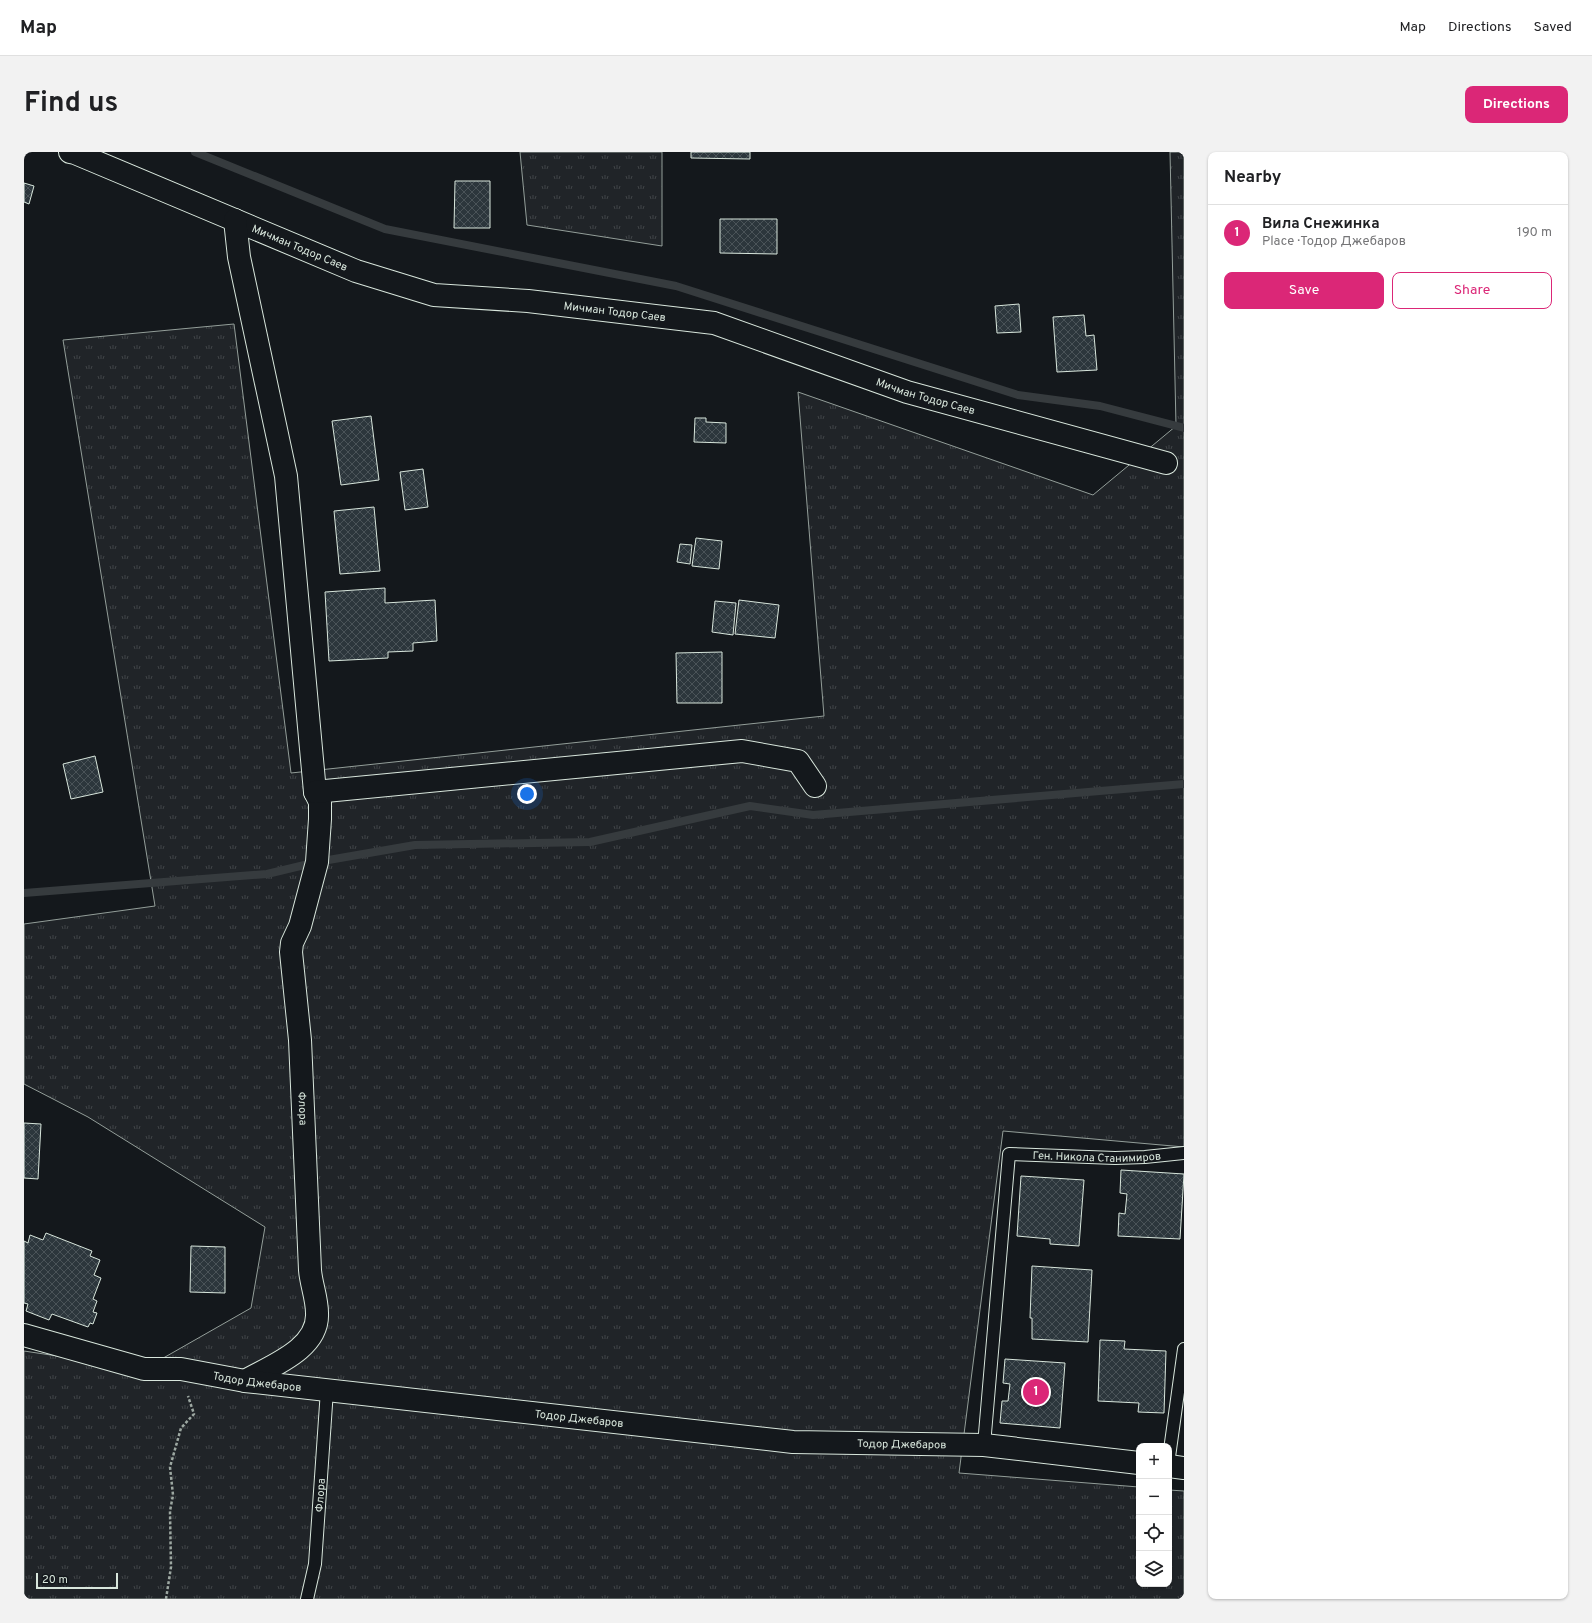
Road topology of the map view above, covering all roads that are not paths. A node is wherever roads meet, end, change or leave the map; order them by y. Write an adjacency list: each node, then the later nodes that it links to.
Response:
1 (70, 152): 2 (street, Мичман Тодор Саев)
2 (235, 220): 3 (street, Мичман Тодор Саев); 5 (street, Флора)
3 (1166, 463)
4 (815, 786): 5 (street)
5 (317, 797): 9 (street, Флора)
6 (1184, 1153): 12 (lane, Ген. Никола Станимиров)
7 (24, 1335): 9 (street, Тодор Джебаров)
8 (1184, 1349): 11 (lane)
9 (245, 1382): 10 (street, Тодор Джебаров)
10 (327, 1390): 12 (street, Тодор Джебаров); 16 (lane, Флора)
11 (1171, 1443)
12 (984, 1445): 13 (street, Тодор Джебаров)
13 (1136, 1463)
14 (1172, 1466): 15 (street)
15 (1184, 1468)
16 (307, 1599)

